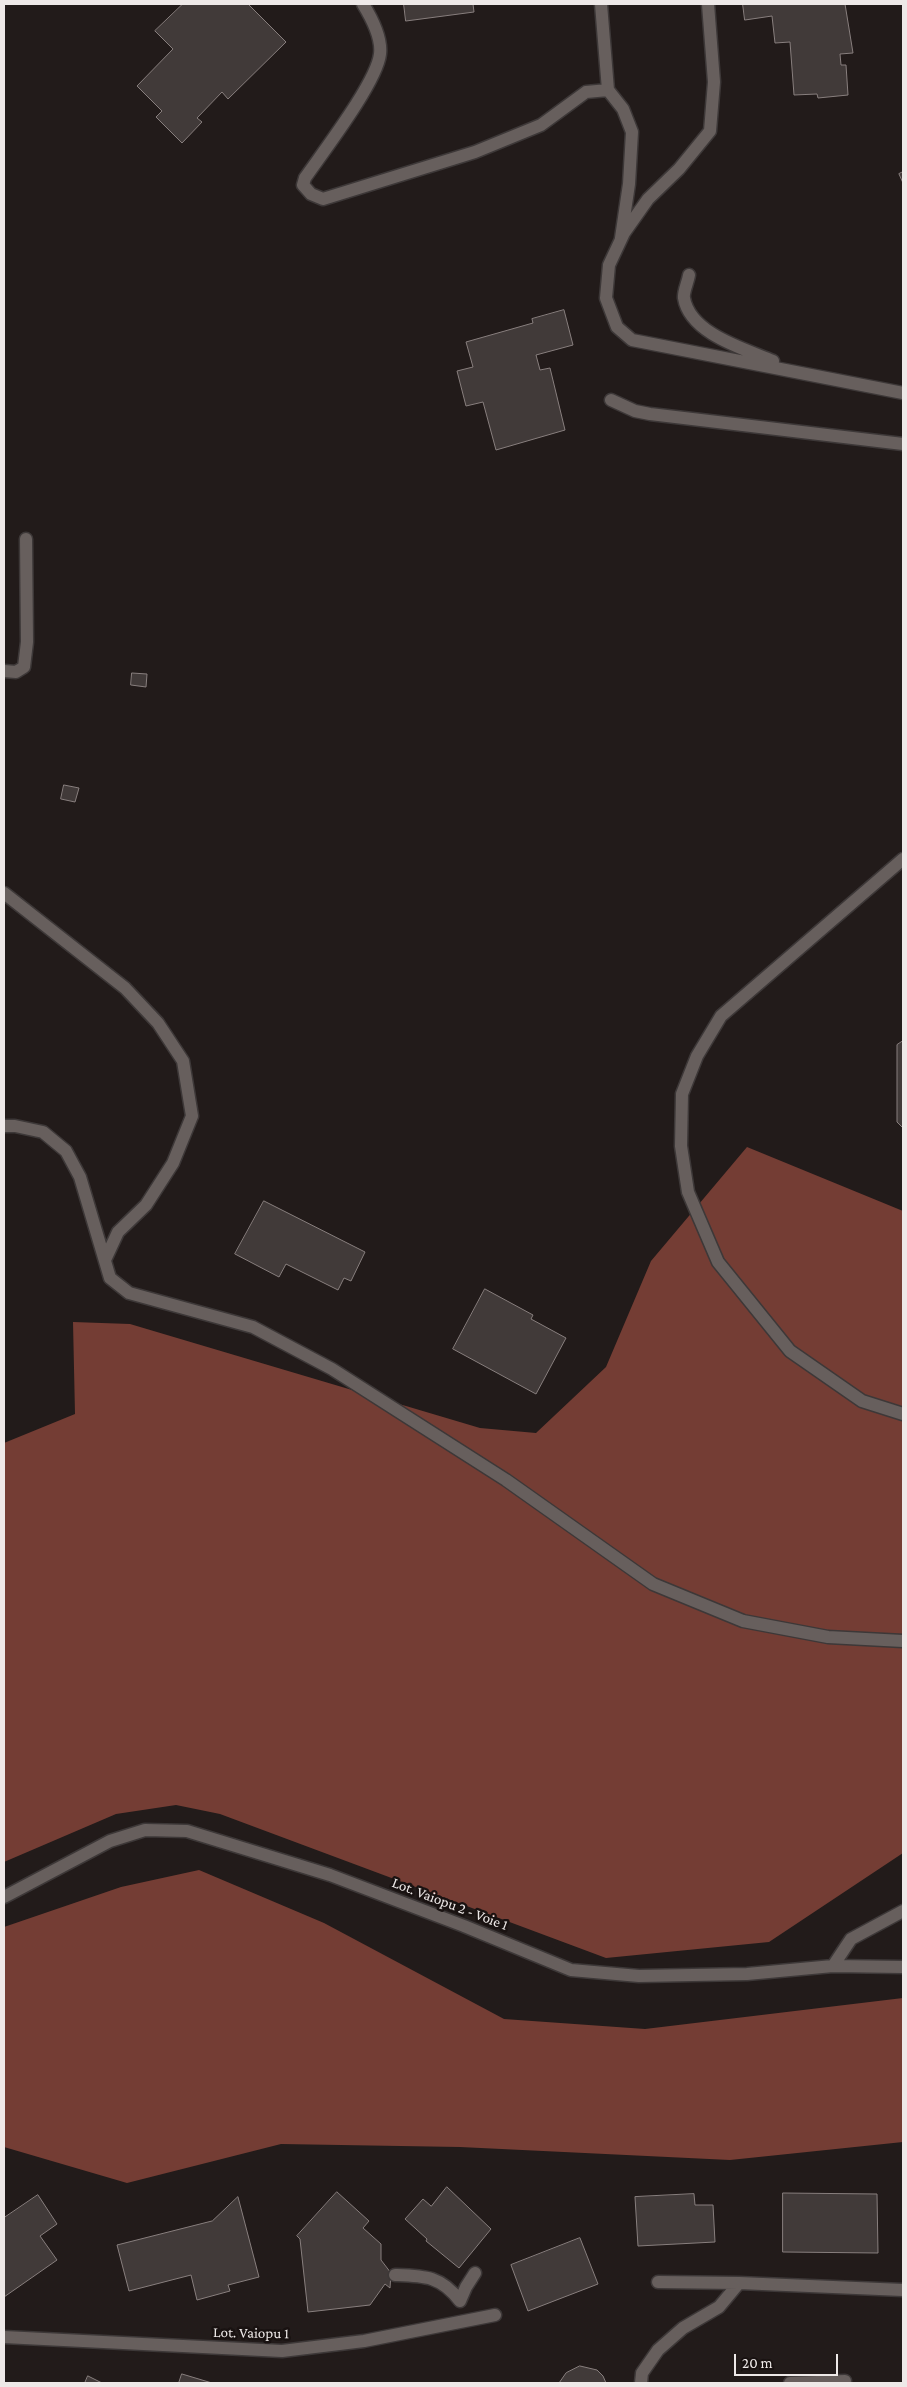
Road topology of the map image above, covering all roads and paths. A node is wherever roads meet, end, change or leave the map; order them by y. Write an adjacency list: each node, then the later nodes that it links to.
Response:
1 (363, 4): 4 (street)
2 (601, 4): 4 (street)
3 (708, 4): 5 (street)
4 (608, 90): 5 (street)
5 (621, 238): 7 (street)
6 (689, 275): 7 (street)
7 (782, 369): 8 (street)
8 (903, 393)
9 (611, 400): 10 (street)
10 (903, 444)
11 (26, 539): 12 (street)
12 (4, 671)
13 (903, 859): 17 (street)
14 (4, 893): 16 (street)
15 (4, 1126): 16 (street)
16 (105, 1260): 18 (street)
17 (903, 1414)
18 (903, 1641)
19 (4, 1897): 21 (street, Lot. Vaiopu 2 - Voie 1)
20 (903, 1911): 21 (street)
21 (833, 1966): 22 (street, Lot. Vaiopu 2 - Voie 1)
22 (903, 1967)
23 (475, 2273): 28 (street)
24 (395, 2275): 28 (street)
25 (658, 2282): 26 (street)
26 (739, 2283): 27 (street); 33 (street)
27 (903, 2290)
28 (460, 2302): 30 (street)
29 (495, 2315): 30 (street, Lot. Vaiopu 1)
30 (463, 2321): 31 (street, Lot. Vaiopu 1)
31 (4, 2337)
32 (845, 2381): 34 (street)
33 (641, 2383)
34 (790, 2383)

